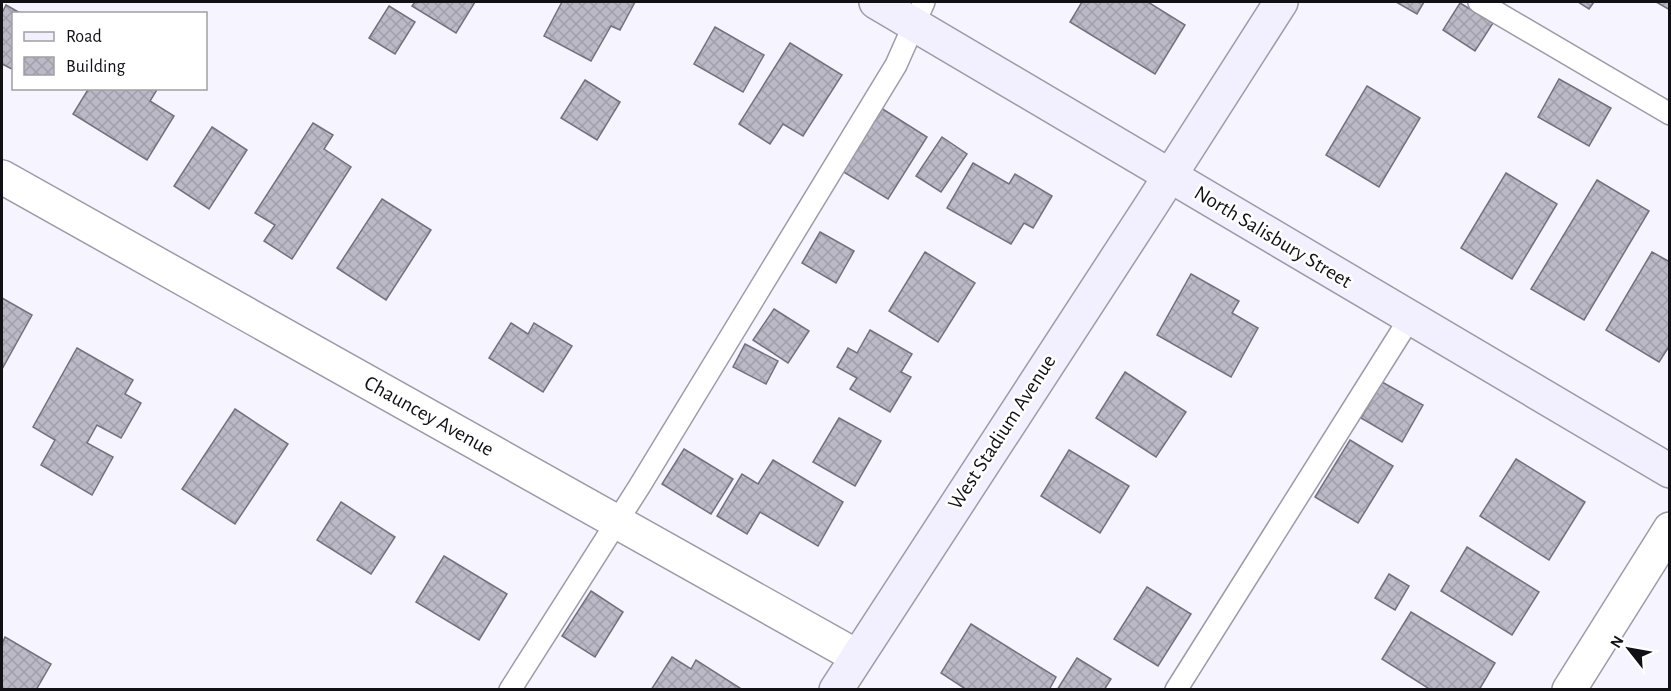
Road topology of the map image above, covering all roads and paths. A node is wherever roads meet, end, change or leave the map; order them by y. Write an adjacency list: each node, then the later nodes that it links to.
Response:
1 (876, 2): 4 (street, North Salisbury Street)
2 (1281, 2): 6 (street, West Stadium Avenue)
3 (1479, 2): 5 (lane)
4 (919, 12): 6 (street, North Salisbury Street); 10 (lane)
5 (1670, 114)
6 (1170, 176): 8 (street, North Salisbury Street); 12 (street, West Stadium Avenue)
7 (2, 177): 10 (street, Chauncey Avenue)
8 (1410, 318): 9 (street, North Salisbury Street); 15 (lane)
9 (1670, 471)
10 (618, 522): 12 (street, Chauncey Avenue); 13 (lane)
11 (1670, 529): 16 (street)
12 (856, 656): 14 (street, West Stadium Avenue)
13 (510, 690)
14 (836, 690)
15 (1176, 690)
16 (1569, 690)

